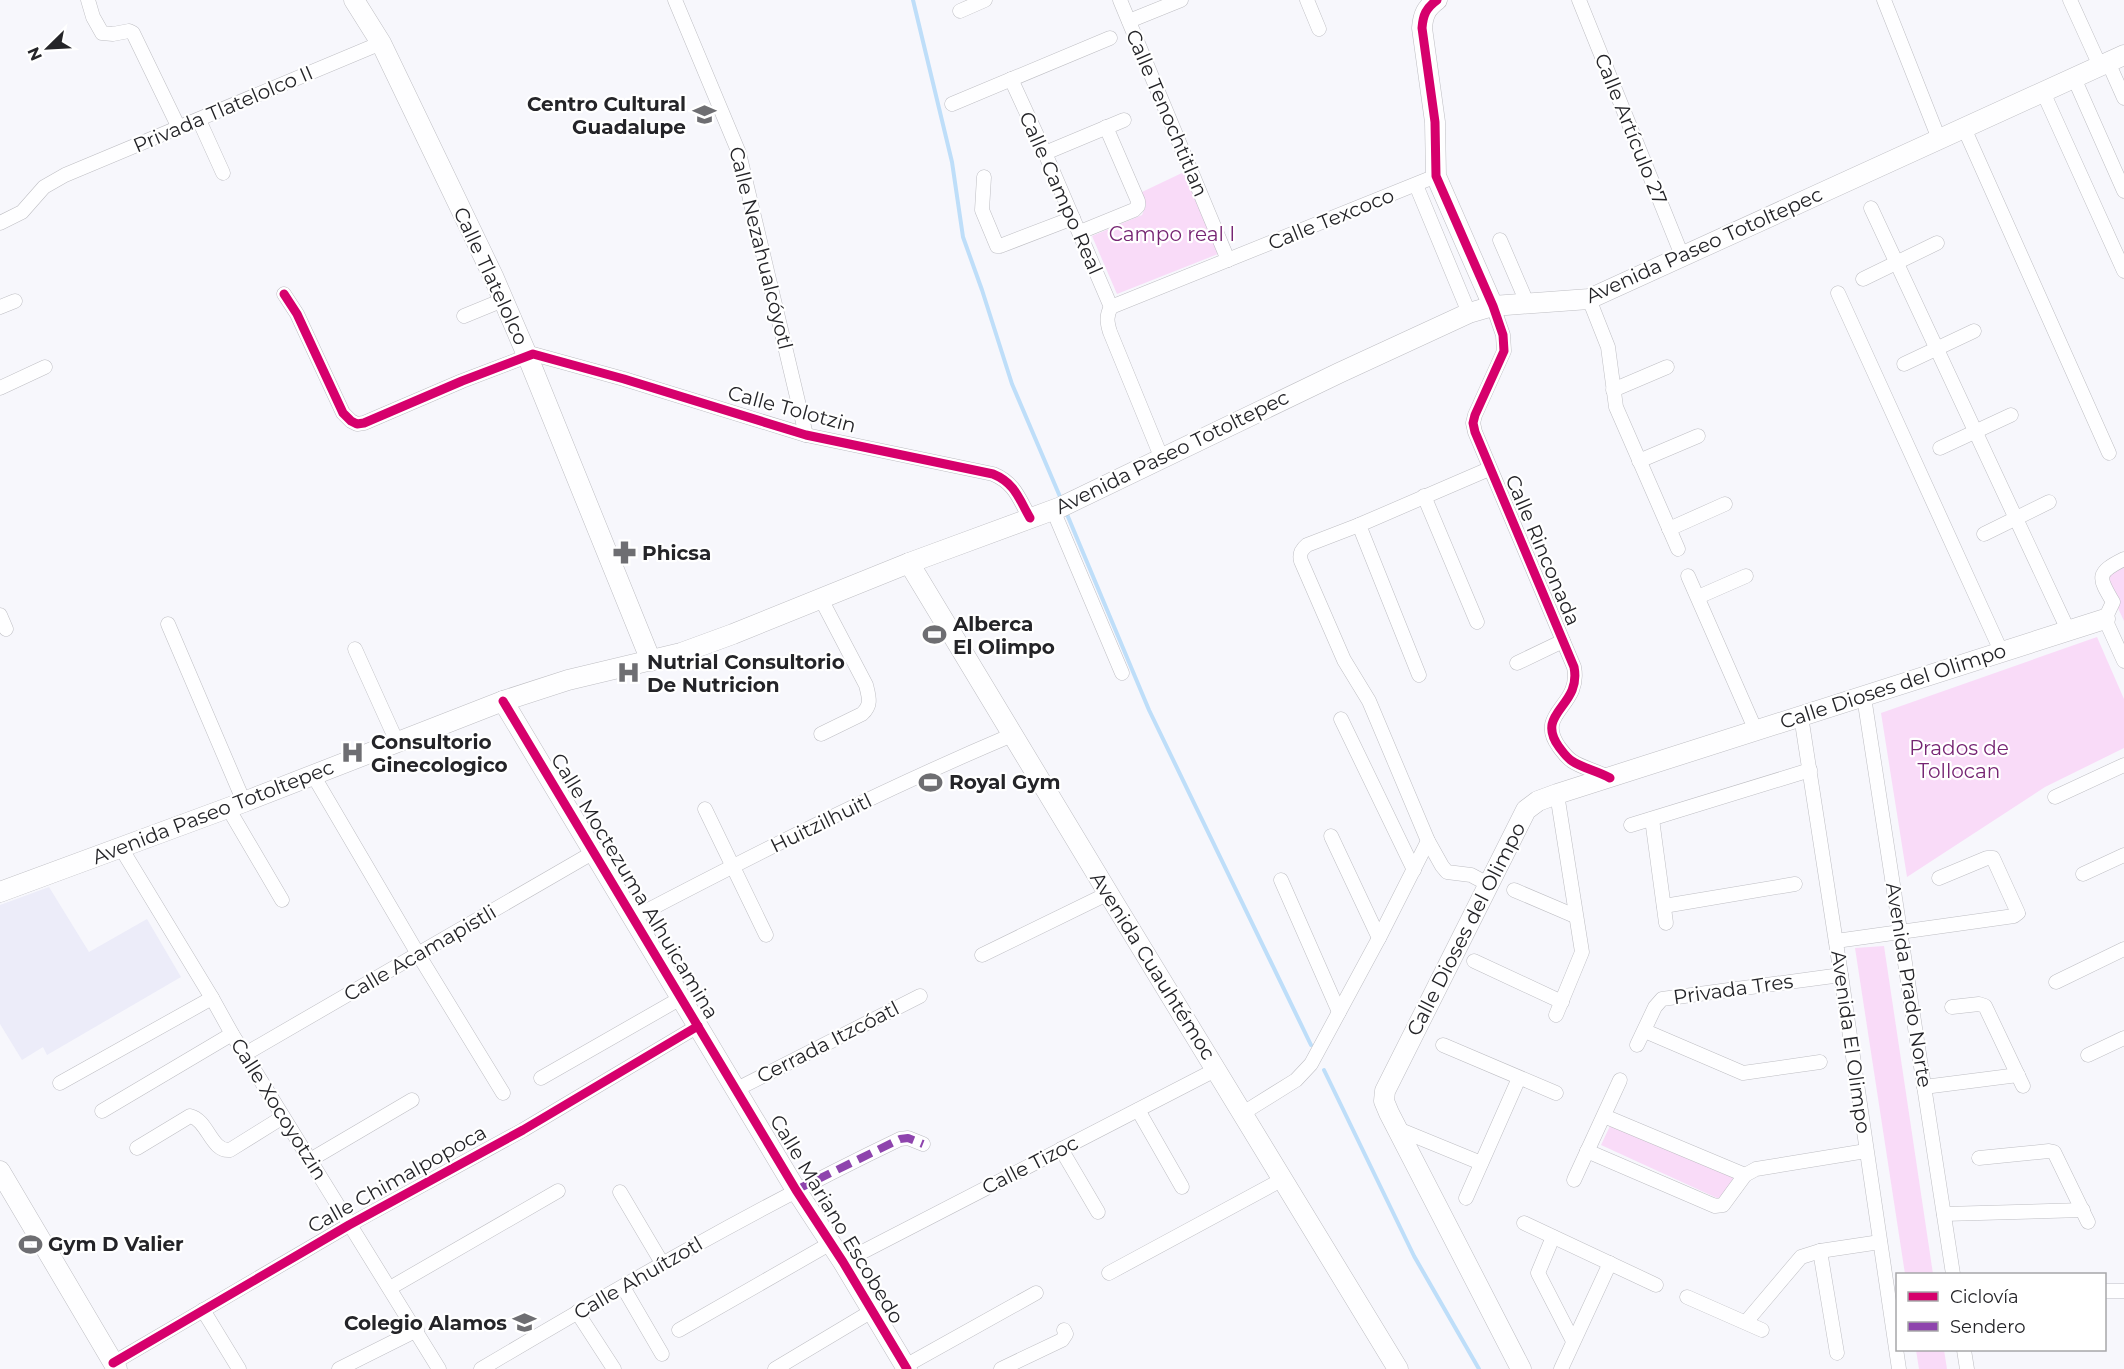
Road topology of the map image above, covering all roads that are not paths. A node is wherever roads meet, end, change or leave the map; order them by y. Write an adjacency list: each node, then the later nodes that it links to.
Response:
1 (88, 0): 25 (street)
2 (354, 0): 16 (main road, Calle Tlatelolco)
3 (675, 0): 67 (street, Calle Nezahualcóyotl)
4 (985, 0): 12 (street)
5 (1120, 0): 13 (street, Calle Tenochtitlan)
6 (1181, 0): 13 (street)
7 (1307, 0): 14 (street)
8 (1579, 0): 41 (street, Calle Artículo 27)
9 (1884, 0): 28 (street)
10 (2070, 0): 17 (street)
11 (1432, 3): 32 (main road)
12 (960, 11)
13 (1129, 21): 42 (street, Calle Tenochtitlan)
14 (1319, 29)
15 (1110, 38): 19 (street)
16 (381, 43): 23 (street, Privada Tlatelolco II); 49 (main road, Calle Tlatelolco)
17 (2111, 61): 18 (main road, Avenida Paseo Totoltepec); 21 (street)
18 (2073, 78): 20 (main road, Avenida Paseo Totoltepec); 34 (street)
19 (1011, 79): 22 (street); 29 (street, Calle Campo Real)
20 (2043, 92): 27 (main road, Avenida Paseo Totoltepec); 44 (street)
21 (2124, 98)
22 (952, 104)
23 (199, 120): 25 (street, Privada Tlatelolco II); 30 (street)
24 (1124, 120): 26 (street)
25 (179, 128): 37 (street, Privada Tlatelolco II)
26 (1106, 128): 29 (street); 38 (street)
27 (1964, 128): 28 (main road, Avenida Paseo Totoltepec); 70 (street)
28 (1939, 139): 41 (main road, Avenida Paseo Totoltepec)
29 (1045, 153): 36 (street, Calle Campo Real)
30 (223, 173)
31 (984, 177): 36 (street)
32 (1436, 177): 33 (street, Calle Texcoco); 52 (main road)
33 (1416, 185): 42 (street, Calle Texcoco); 55 (street)
34 (2124, 191)
35 (1871, 208): 43 (street)
36 (1073, 218): 38 (street, Calle Campo Real)
37 (0, 223)
38 (1080, 232): 54 (street, Calle Campo Real)
39 (1500, 240): 51 (street)
40 (1937, 243): 43 (street)
41 (1683, 258): 48 (main road, Avenida Paseo Totoltepec)
42 (1228, 260): 54 (street, Calle Texcoco)
43 (1895, 262): 45 (street); 58 (street)
44 (2124, 271)
45 (1863, 279)
46 (1838, 293): 98 (street)
47 (284, 294): 59 (street)
48 (1589, 299): 51 (main road, Avenida Paseo Totoltepec); 64 (street)
49 (503, 300): 56 (street); 59 (main road, Calle Tlatelolco)
50 (15, 301): 53 (street)
51 (1528, 305): 52 (main road, Avenida Paseo Totoltepec)
52 (1493, 306): 55 (main road, Avenida Paseo Totoltepec); 73 (street, Calle Rinconada)
53 (0, 307)
54 (1111, 307): 71 (street)
55 (1469, 313): 71 (main road, Avenida Paseo Totoltepec)
56 (464, 316)
57 (1974, 331): 58 (street)
58 (1935, 347): 60 (street); 66 (street)
59 (527, 355): 67 (street, Calle Tolotzin); 99 (main road, Calle Tlatelolco)
60 (1904, 364)
61 (45, 367): 63 (street)
62 (1666, 367): 64 (street)
63 (0, 388)
64 (1613, 390): 72 (street)
65 (2011, 415): 66 (street)
66 (1975, 431): 69 (street); 79 (street)
67 (806, 435): 78 (street, Calle Tolotzin)
68 (1698, 436): 72 (street)
69 (1940, 448)
70 (2109, 453)
71 (1162, 459): 77 (main road, Avenida Paseo Totoltepec)
72 (1639, 461): 81 (street)
73 (1489, 469): 74 (street, Calle Rinconada); 96 (street, Calle Rinconada)
74 (1424, 496): 80 (street, Calle Rinconada); 92 (street)
75 (2049, 502): 79 (street)
76 (1725, 504): 81 (street)
77 (1060, 507): 78 (main road, Avenida Paseo Totoltepec); 102 (street)
78 (1030, 518): 85 (main road, Avenida Paseo Totoltepec)
79 (2014, 519): 82 (street); 95 (street)
80 (1360, 527): 103 (street); 123 (street, Calle Rinconada)
81 (1669, 529): 83 (street)
82 (1984, 534)
83 (1678, 549)
84 (2124, 559): 91 (street)
85 (909, 563): 89 (main road, Avenida Paseo Totoltepec); 110 (main road, Avenida Cuauhtémoc)
86 (1688, 576): 88 (street)
87 (1746, 576): 88 (street)
88 (1698, 597): 108 (street)
89 (821, 599): 99 (main road, Avenida Paseo Totoltepec); 109 (street)
90 (0, 615): 94 (street)
91 (2105, 619): 95 (main road, Calle Dioses del Olimpo); 100 (street)
92 (1477, 622)
93 (168, 624): 118 (street)
94 (6, 628)
95 (2068, 630): 98 (main road, Calle Dioses del Olimpo)
96 (1563, 641): 101 (street); 115 (street, Calle Rinconada)
97 (355, 649): 111 (street)
98 (2001, 651): 104 (main road, Calle Dioses del Olimpo)
99 (651, 661): 105 (main road, Avenida Paseo Totoltepec)
100 (2124, 661)
101 (1517, 663)
102 (1122, 673)
103 (1419, 675)
104 (1864, 697): 106 (main road, Calle Dioses del Olimpo); 142 (street, Avenida Prado Norte)
105 (503, 701): 111 (main road, Avenida Paseo Totoltepec); 125 (main road, Calle Moctezuma Alhuicamina)
106 (1801, 716): 108 (main road, Calle Dioses del Olimpo); 113 (street, Avenida El Olimpo)
107 (1341, 719): 128 (street)
108 (1756, 731): 115 (main road, Calle Dioses del Olimpo)
109 (821, 734)
110 (1012, 735): 127 (street, Huitzilhuitl); 136 (main road, Avenida Cuauhtémoc)
111 (397, 742): 114 (main road, Avenida Paseo Totoltepec)
112 (2124, 765): 117 (street)
113 (1810, 770): 120 (street); 145 (street, Avenida El Olimpo)
114 (313, 775): 118 (main road, Avenida Paseo Totoltepec); 147 (street)
115 (1610, 778): 116 (main road, Calle Dioses del Olimpo)
116 (1557, 794): 132 (main road, Calle Dioses del Olimpo); 139 (street)
117 (2055, 796)
118 (236, 805): 124 (main road, Avenida Paseo Totoltepec); 137 (street)
119 (705, 809): 127 (street)
120 (1652, 819): 121 (street); 138 (street)
121 (1631, 825)
122 (1330, 836): 144 (street)
123 (1428, 841): 128 (street); 132 (street, Calle Rinconada)
124 (121, 848): 135 (main road, Avenida Paseo Totoltepec); 153 (street, Calle Xocoyotzin)
125 (594, 852): 140 (main road, Calle Moctezuma Alhuicamina); 147 (street, Calle Acamapistli)
126 (2124, 855): 129 (street)
127 (732, 867): 140 (street, Huitzilhuitl); 143 (street)
128 (1414, 870): 144 (street)
129 (2083, 874)
130 (1940, 878): 142 (street)
131 (1281, 880): 157 (street)
132 (1488, 884): 183 (main road, Calle Dioses del Olimpo)
133 (1795, 884): 138 (street)
134 (1514, 890): 139 (street)
135 (0, 892)
136 (1109, 894): 148 (street); 168 (main road, Avenida Cuauhtémoc)
137 (282, 900)
138 (1664, 906): 141 (street)
139 (1575, 916): 155 (street)
140 (633, 918): 154 (main road, Calle Moctezuma Alhuicamina)
141 (1666, 923)
142 (1901, 932): 145 (street); 173 (street, Avenida Prado Norte)
143 (766, 935)
144 (1379, 938): 157 (street)
145 (1836, 941): 150 (street, Avenida El Olimpo)
146 (2124, 949): 151 (street)
147 (418, 954): 165 (street, Calle Acamapistli); 175 (street)
148 (982, 955)
149 (1474, 961): 155 (street)
150 (1841, 975): 160 (street, Privada Tres); 188 (street, Avenida El Olimpo)
151 (2056, 981)
152 (920, 996): 174 (street, Cerrada Itzcóatl)
153 (212, 998): 161 (street, Calle Xocoyotzin); 172 (street)
154 (681, 998): 159 (main road, Calle Moctezuma Alhuicamina); 169 (street)
155 (1562, 1002): 158 (street)
156 (1952, 1007): 173 (street)
157 (1340, 1012): 180 (street)
158 (1556, 1015)
159 (698, 1026): 174 (main road, Calle Moctezuma Alhuicamina); 204 (street, Calle Chimalpopoca)
160 (1645, 1031): 164 (street, Privada Tres); 167 (street)
161 (232, 1034): 165 (street, Calle Xocoyotzin); 179 (street)
162 (2124, 1038): 166 (street)
163 (1443, 1045): 170 (street)
164 (1638, 1046)
165 (244, 1054): 182 (street, Calle Xocoyotzin)
166 (2088, 1055)
167 (1820, 1062)
168 (1216, 1069): 178 (street, Calle Tizoc); 180 (main road, Avenida Cuauhtémoc)
169 (541, 1078)
170 (1519, 1078): 176 (street); 191 (street)
171 (1620, 1080): 181 (street)
172 (60, 1083)
173 (1924, 1087): 202 (street, Avenida Prado Norte)
174 (737, 1089): 197 (main road, Calle Mariano Escobedo)
175 (503, 1093)
176 (1556, 1093)
177 (412, 1100): 190 (street)
178 (1138, 1110): 186 (street, Calle Tizoc); 196 (street)
179 (102, 1111)
180 (1244, 1113): 193 (main road, Avenida Cuauhtémoc)
181 (1604, 1116): 187 (street); 192 (street)
182 (283, 1117): 185 (street); 190 (street, Calle Xocoyotzin)
183 (1398, 1129): 191 (street); 245 (main road, Calle Dioses del Olimpo)
184 (922, 1144): 197 (street, Calle Ahuítzotl)
185 (136, 1149)
186 (1061, 1149): 201 (street); 209 (street, Calle Tizoc)
187 (1587, 1151): 192 (street); 194 (street)
188 (1866, 1151): 192 (street); 206 (street, Avenida El Olimpo)
189 (1979, 1158): 202 (street)
190 (310, 1160): 204 (street, Calle Xocoyotzin)
191 (1481, 1163): 200 (street)
192 (1744, 1175)
193 (1283, 1179): 212 (street); 244 (main road, Avenida Cuauhtémoc)
194 (1574, 1180)
195 (3, 1182): 235 (main road)
196 (1182, 1187)
197 (796, 1190): 207 (main road, Calle Mariano Escobedo); 210 (street, Calle Ahuítzotl)
198 (558, 1191): 216 (street)
199 (620, 1192): 210 (street)
200 (1466, 1198)
201 (1098, 1212)
202 (1944, 1215): 213 (street, Avenida Prado Norte)
203 (1524, 1222): 205 (street)
204 (350, 1225): 216 (street, Calle Xocoyotzin); 221 (street, Calle Chimalpopoca)
205 (1553, 1236): 211 (street); 229 (street)
206 (1881, 1242): 208 (street); 230 (street, Avenida El Olimpo)
207 (831, 1243): 209 (main road, Calle Mariano Escobedo); 226 (street)
208 (1820, 1251): 224 (street); 233 (street)
209 (843, 1262): 222 (main road, Calle Mariano Escobedo)
210 (662, 1263): 215 (street, Calle Ahuítzotl)
211 (1610, 1263): 214 (street); 229 (street)
212 (1109, 1273)
213 (1953, 1273)
214 (1656, 1285)
215 (623, 1287): 223 (street, Calle Ahuítzotl); 234 (street)
216 (390, 1288): 225 (street, Calle Xocoyotzin)
217 (2106, 1291): 218 (street)
218 (2124, 1291)
219 (1036, 1293): 236 (street)
220 (1687, 1297): 224 (street)
221 (203, 1311): 235 (street, Calle Chimalpopoca); 237 (street)
222 (872, 1311): 236 (main road, Calle Mariano Escobedo); 242 (street)
223 (577, 1312): 240 (street, Calle Ahuítzotl); 241 (street)
224 (1746, 1322): 228 (street)
225 (417, 1330): 238 (street); 239 (street, Calle Xocoyotzin)
226 (679, 1330)
227 (1064, 1330): 243 (street)
228 (1762, 1330)
229 (1573, 1341): 246 (street)
230 (1896, 1348)
231 (1896, 1351): 247 (street, Avenida El Olimpo)
232 (1964, 1351): 248 (street)
233 (1837, 1353)
234 (662, 1354)
235 (115, 1366)
236 (906, 1368)
237 (239, 1369)
238 (339, 1369)
239 (438, 1369)
240 (481, 1369)
241 (614, 1369)
242 (775, 1369)
243 (1001, 1369)
244 (1398, 1369)
245 (1521, 1369)
246 (1561, 1369)
247 (1899, 1369)
248 (1966, 1369)

